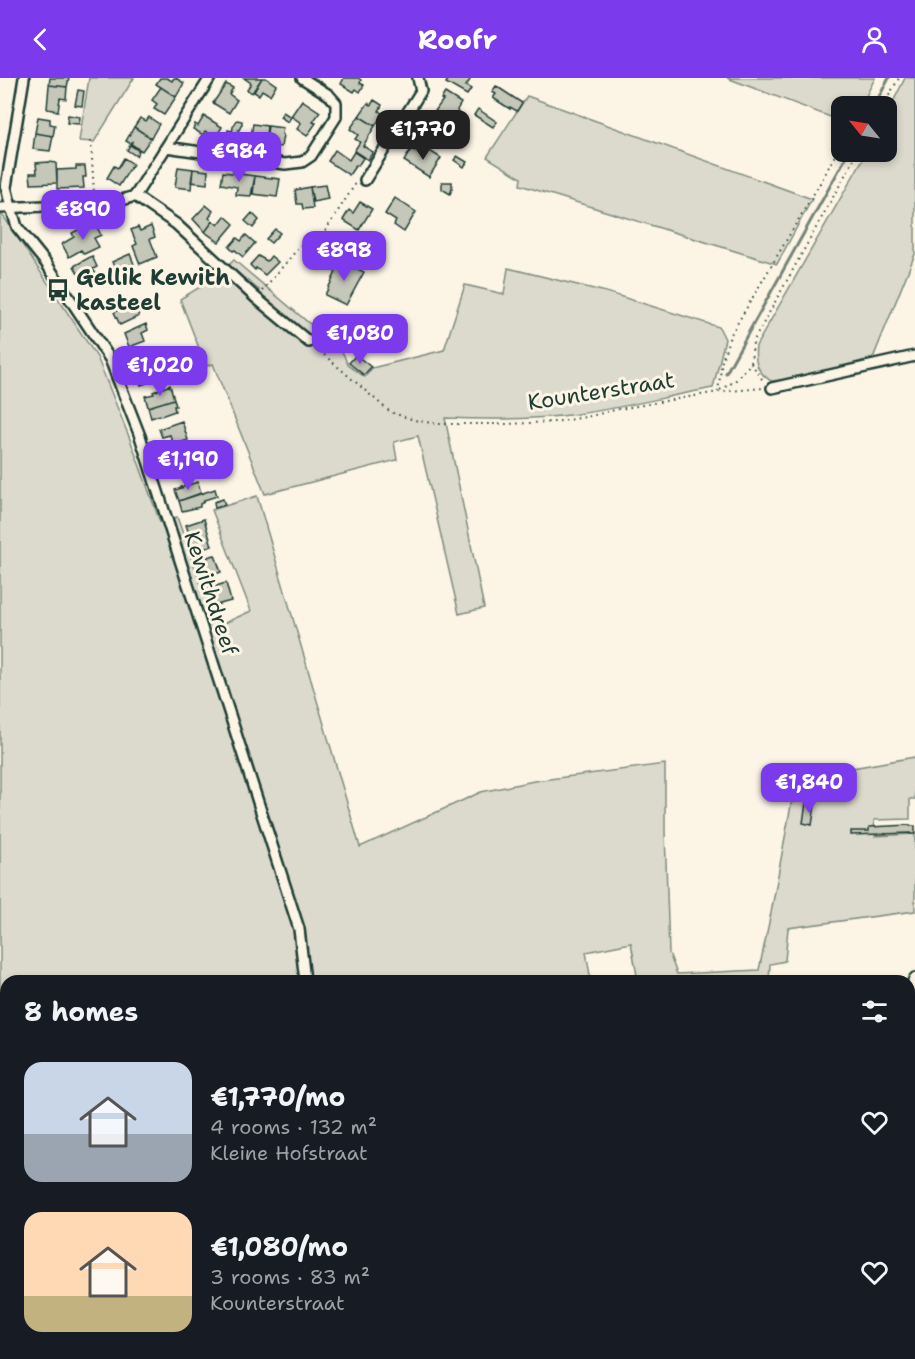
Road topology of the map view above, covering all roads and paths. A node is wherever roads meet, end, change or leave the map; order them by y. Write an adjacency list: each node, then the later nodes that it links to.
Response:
1 (24, 78): 14 (street, Kewithdreef)
2 (210, 78): 8 (street)
3 (302, 78): 8 (street)
4 (418, 78): 11 (street)
5 (899, 78): 6 (path)
6 (889, 96)
7 (91, 141): 13 (path)
8 (166, 147): 12 (street)
9 (831, 162): 21 (path)
10 (852, 162): 19 (path)
11 (365, 180): 16 (path)
12 (135, 196): 13 (street); 16 (street)
13 (95, 203): 14 (street)
14 (11, 207): 15 (street); 22 (street, Kewithdreef)
15 (0, 208)
16 (256, 298): 17 (street)
17 (309, 342): 21 (path, Kounterstraat)
18 (915, 356): 20 (street)
19 (751, 363): 20 (path); 21 (path)
20 (772, 388): 21 (path, Kounterstraat)
21 (718, 392)
22 (304, 975)

